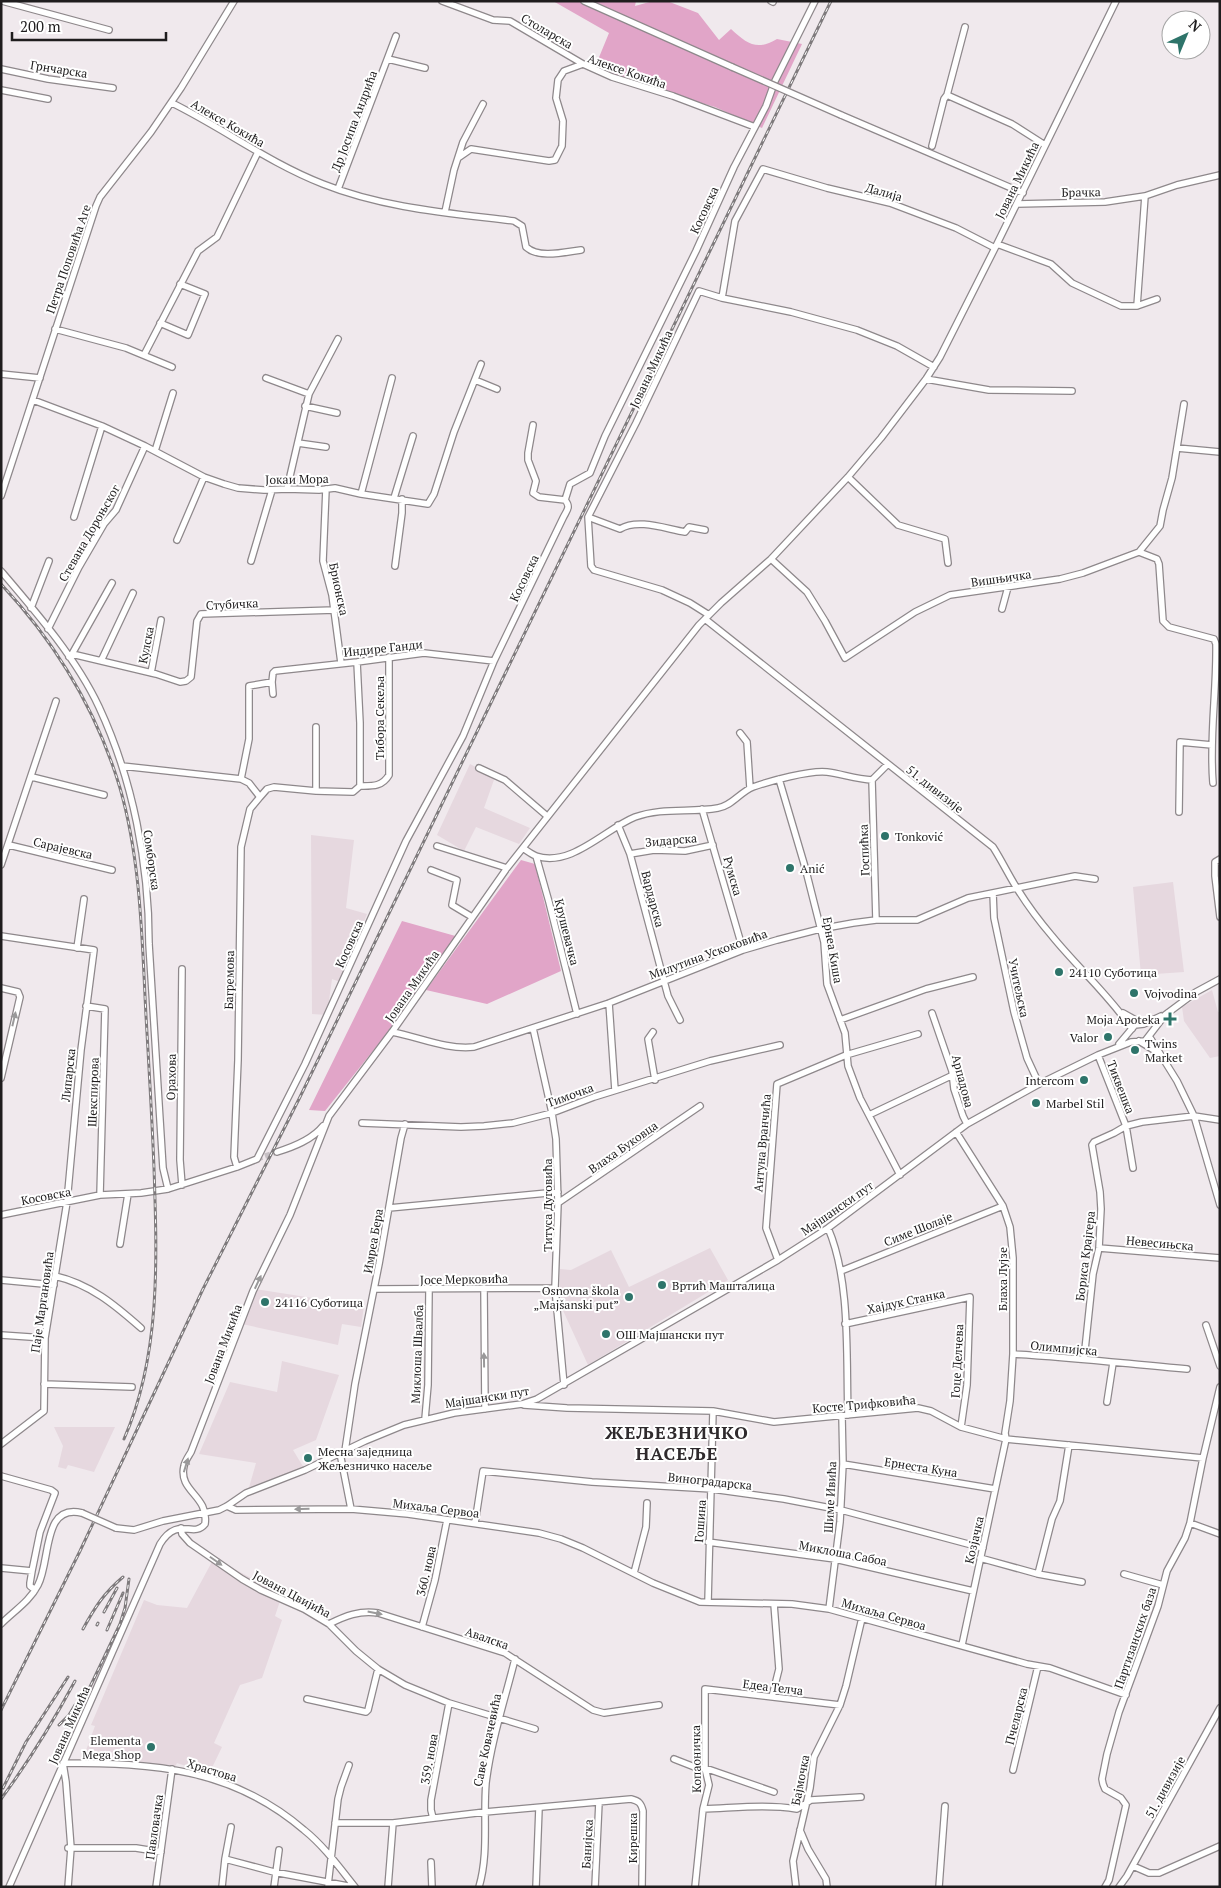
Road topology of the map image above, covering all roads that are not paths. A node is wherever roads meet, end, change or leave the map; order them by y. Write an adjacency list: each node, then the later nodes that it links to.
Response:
1 (2, 1): 8 (street)
2 (234, 1): 18 (street, Петра Поповића Аге)
3 (442, 1): 11 (street, Столарска)
4 (584, 1): 27 (street, bridge)
5 (815, 1): 20 (street, Косовска)
6 (1116, 1): 21 (street, Јована Микића)
7 (966, 27): 16 (street)
8 (109, 30)
9 (396, 36): 10 (street, Др Јосипа Андрића)
10 (388, 59): 12 (street, Др Јосипа Андрића); 26 (street, Др Јосипа Андрића)
11 (584, 64): 20 (street, Алексе Кокића); 24 (street, Алексе Кокића)
12 (425, 68)
13 (1, 69): 14 (street, Грнчарска)
14 (113, 88)
15 (1, 90): 17 (street)
16 (947, 95): 21 (street); 22 (street)
17 (48, 99)
18 (172, 102): 23 (street, Алексе Кокића); 38 (street, Петра Поповића Аге)
19 (483, 104): 24 (street)
20 (755, 127): 76 (street, Косовска)
21 (1045, 145): 27 (street, Јована Микића)
22 (932, 146)
23 (258, 152): 26 (street, Алексе Кокића); 33 (street)
24 (458, 158): 30 (street)
25 (1220, 175): 28 (street, Брачка)
26 (338, 190): 30 (street, Алексе Кокића)
27 (1023, 193): 29 (street, Јована Микића)
28 (1145, 196): 29 (street, Брачка); 36 (street)
29 (1017, 204): 31 (street, Јована Микића)
30 (445, 212): 32 (street, Алексе Кокића)
31 (996, 246): 34 (street, Далија); 36 (street, Далија); 43 (street, Јована Микића)
32 (581, 250)
33 (180, 284): 37 (street); 37 (street)
34 (722, 298): 43 (street, Јована Микића); 78 (street, Јована Микића)
35 (1158, 299): 36 (street)
36 (1137, 306)
37 (160, 323): 40 (street)
38 (55, 329): 40 (street); 45 (street, Петра Поповића Аге)
39 (338, 339): 53 (street)
40 (144, 355): 42 (street)
41 (481, 364): 49 (street, Јокаи Мора)
42 (172, 366)
43 (934, 366): 48 (street, Јована Микића)
44 (1, 374): 45 (street)
45 (40, 378): 54 (street, Петра Поповића Аге)
46 (266, 378): 53 (street)
47 (392, 378): 72 (street)
48 (926, 379): 51 (street); 68 (street, Јована Микића)
49 (475, 380): 50 (street); 75 (street, Јокаи Мора)
50 (496, 389)
51 (1072, 391)
52 (173, 393): 65 (street)
53 (309, 394): 56 (street)
54 (33, 400): 59 (street, Јокаи Мора); 73 (street, Петра Поповића Аге)
55 (1184, 404): 64 (street)
56 (305, 406): 57 (street); 61 (street)
57 (337, 413)
58 (533, 425): 76 (street)
59 (102, 426): 62 (street, Јокаи Мора); 77 (street)
60 (413, 436): 74 (street)
61 (298, 443): 63 (street); 69 (street)
62 (145, 446): 65 (street, Јокаи Мора); 96 (street, Стевана Дороњског)
63 (326, 447)
64 (1177, 448): 66 (street); 81 (street)
65 (155, 451): 67 (street, Јокаи Мора)
66 (1220, 452)
67 (204, 477): 71 (street, Јокаи Мора); 80 (street)
68 (848, 477): 82 (street, Јована Микића); 85 (street)
69 (287, 489): 70 (street, Јокаи Мора); 71 (street, Јокаи Мора)
70 (326, 489): 72 (street, Јокаи Мора); 93 (street, Брионска)
71 (272, 490): 84 (street)
72 (361, 494): 74 (street, Јокаи Мора)
73 (1, 496)
74 (394, 498): 75 (street, Јокаи Мора)
75 (402, 499): 86 (street)
76 (565, 500): 101 (street, Косовска)
77 (74, 516)
78 (588, 517): 79 (street); 94 (street)
79 (704, 530)
80 (177, 540)
81 (1139, 552): 89 (street, Вишњичка); 97 (street)
82 (771, 559): 89 (street, Вишњичка); 94 (street, Јована Микића)
83 (49, 561): 91 (street)
84 (251, 562)
85 (948, 563)
86 (395, 566)
87 (1, 571): 91 (street, Сомборска)
88 (112, 584): 98 (street)
89 (1008, 587): 92 (street)
90 (133, 593): 100 (street)
91 (31, 608): 96 (street, Сомборска)
92 (1002, 609)
93 (335, 610): 103 (street, Брионска); 104 (street, Стубичка)
94 (707, 617): 112 (street, 51. дивизије); 127 (street, Јована Микића)
95 (161, 620): 104 (street, Кулска)
96 (48, 629): 98 (street, Сомборска)
97 (1218, 651): 109 (street)
98 (71, 655): 100 (street, Стубичка); 113 (street, Сомборска)
99 (389, 658): 101 (street, Индире Ганди); 102 (street, Индире Ганди); 120 (street, Тибора Секеља)
100 (101, 661): 104 (street, Стубичка)
101 (494, 661): 196 (street, Косовска)
102 (357, 662): 103 (street, Индире Ганди); 120 (street)
103 (341, 663): 105 (street, Индире Ганди)
104 (151, 673)
105 (272, 682): 106 (street); 116 (street)
106 (273, 694)
107 (56, 701): 115 (street)
108 (316, 727): 122 (street)
109 (1217, 728): 111 (street)
110 (740, 734): 121 (street)
111 (1212, 745): 119 (street); 126 (street)
112 (888, 764): 118 (street); 141 (street, 51. дивизије)
113 (122, 766): 116 (street); 200 (street, Сомборска)
114 (479, 768): 127 (street)
115 (32, 777): 123 (street); 131 (street)
116 (241, 779): 124 (street)
117 (778, 779): 118 (street); 121 (street); 147 (street, Ернеа Киша)
118 (872, 780): 146 (street, Госпићка)
119 (1213, 783)
120 (360, 786): 122 (street, Тибора Секеља)
121 (750, 788): 125 (street)
122 (316, 791): 124 (street, Тибора Секеља)
123 (104, 794)
124 (260, 797): 196 (street, Багремова)
125 (702, 809): 128 (street); 129 (street, Румска)
126 (1179, 812)
127 (548, 816): 132 (street, Јована Микића)
128 (618, 825): 133 (street, Вардарска); 134 (street)
129 (713, 845): 133 (street, Зидарска); 150 (street, Румска)
130 (437, 846): 137 (street)
131 (6, 848): 136 (street); 138 (street, Сарајевска)
132 (523, 848): 134 (street); 137 (street, Јована Микића)
133 (630, 854): 154 (street, Вардарска)
134 (536, 856): 160 (street, Крушевачка)
135 (1217, 860): 145 (street)
136 (1, 865)
137 (507, 868): 144 (street, Јована Микића)
138 (112, 870)
139 (431, 870): 144 (street)
140 (1095, 879): 141 (street, Милутина Ускоковића)
141 (1017, 889): 142 (street, Милутина Ускоковића); 158 (street, 51. дивизије)
142 (993, 893): 146 (street, Милутина Ускоковића); 180 (street, Учитељска)
143 (84, 899): 149 (street)
144 (472, 917): 167 (street, Јована Микића)
145 (1220, 917)
146 (876, 920): 147 (street, Милутина Ускоковића)
147 (820, 929): 150 (street, Милутина Ускоковића); 163 (street, Ернеа Киша)
148 (1, 936): 149 (street)
149 (77, 948): 157 (street, Липарска)
150 (743, 950): 154 (street, Милутина Ускоковића)
151 (182, 969): 199 (street, Орахова)
152 (974, 977): 163 (street)
153 (1220, 979): 161 (street)
154 (664, 980): 156 (street, Милутина Ускоковића); 162 (street, Вардарска)
155 (1, 988): 178 (street, one-way to 155)
156 (608, 1003): 160 (street, Милутина Ускоковића); 181 (street)
157 (86, 1006): 203 (street, Шекспирова); 204 (street, Липарска)
158 (1118, 1008): 164 (street, 51. дивизије); 166 (street, 51. дивизије)
159 (932, 1013): 177 (street, Арпадова)
160 (577, 1014): 165 (street, Милутина Ускоковића)
161 (1165, 1015): 164 (street); 170 (street)
162 (680, 1020)
163 (840, 1020): 174 (street, Ернеа Киша)
164 (1142, 1024): 166 (street); 170 (street)
165 (533, 1028): 167 (street, Милутина Ускоковића); 183 (street, Титуса Дуговића)
166 (1132, 1030): 171 (street); 173 (street, Мајшански пут)
167 (392, 1032): 187 (street, Јована Микића)
168 (653, 1032): 179 (street)
169 (918, 1034): 174 (street, Антуна Вранчића)
170 (1149, 1035): 171 (street); 176 (street)
171 (1138, 1041): 173 (street, Мајшански пут); 176 (street)
172 (780, 1045): 179 (street, Тимочка)
173 (1116, 1047): 175 (street, Мајшански пут)
174 (846, 1055): 184 (street, Ернеа Киша); 214 (street, Антуна Вранчића)
175 (1098, 1055): 180 (street, Мајшански пут); 191 (street, Тиквешка)
176 (1161, 1056): 185 (street)
177 (953, 1076): 184 (street); 190 (street, Арпадова)
178 (1, 1078)
179 (655, 1080): 181 (street, Тимочка)
180 (1039, 1084): 190 (street, Мајшански пут)
181 (615, 1090): 183 (street, Тимочка)
182 (700, 1106): 205 (street, Влаха Буковца)
183 (552, 1114): 189 (street, Тимочка); 201 (street, Титуса Дуговића)
184 (868, 1115): 198 (street, Ернеа Киша)
185 (1194, 1116): 186 (street, Бориса Крајгера); 191 (street, Бориса Крајгера); 207 (street)
186 (1220, 1120)
187 (325, 1122): 193 (street); 194 (street, Јована Микића)
188 (362, 1123): 189 (street, Тимочка)
189 (405, 1124): 208 (street, Имреа Бера)
190 (967, 1124): 192 (street, Мајшански пут)
191 (1126, 1126): 197 (street, Тиквешка); 212 (street, Бориса Крајгера)
192 (956, 1132): 198 (street, Мајшански пут); 206 (street, Блаха Лујзе)
193 (309, 1138): 194 (street); 195 (street)
194 (319, 1143): 258 (street, Јована Микића, one-way to 194)
195 (277, 1152)
196 (237, 1167): 199 (street, Косовска)
197 (1133, 1168)
198 (900, 1175): 210 (street, Мајшански пут)
199 (182, 1185): 200 (street, Косовска)
200 (168, 1189): 202 (street, Косовска)
201 (558, 1192): 205 (street, Титуса Дуговића); 208 (street)
202 (128, 1194): 203 (street, Косовска); 211 (street)
203 (100, 1195): 204 (street, Косовска)
204 (67, 1202): 209 (street, Косовска); 216 (street, Паје Маргановића)
205 (558, 1203): 220 (street, Титуса Дуговића)
206 (1003, 1206): 215 (street, Симе Шолаје); 229 (street, Блаха Лујзе)
207 (1220, 1206)
208 (389, 1208): 221 (street, Имреа Бера)
209 (1, 1215)
210 (828, 1228): 214 (street, Мајшански пут); 215 (street, Шиме Ивића)
211 (120, 1244)
212 (1099, 1248): 213 (street, Невесињска); 230 (street, Бориса Крајгера)
213 (1220, 1258)
214 (778, 1260): 235 (street, Мајшански пут)
215 (841, 1272): 224 (street, Шиме Ивића)
216 (55, 1276): 218 (street, Паје Маргановића); 226 (street)
217 (1, 1280): 218 (street)
218 (54, 1285): 228 (street, Паје Маргановића)
219 (484, 1288): 220 (street, Јосе Мерковића); 222 (street, Јосе Мерковића); 240 (street, one-way to 219)
220 (555, 1288): 235 (street, Титуса Дуговића)
221 (374, 1290): 222 (street, Јосе Мерковића); 248 (street, Имреа Бера)
222 (428, 1290): 243 (street, Миклоша Швалба)
223 (970, 1297): 224 (street, Хајдук Станка); 244 (street, Гоце Делчева)
224 (845, 1324): 242 (street, Шиме Ивића)
225 (1206, 1324): 232 (street)
226 (141, 1328)
227 (1, 1335): 228 (street)
228 (45, 1338): 234 (street, Паје Маргановића)
229 (1013, 1354): 230 (street, Олимпијска); 245 (street, Блаха Лујзе)
230 (1084, 1359): 231 (street, Олимпијска)
231 (1113, 1363): 233 (street, Олимпијска); 238 (street, Олимпијска)
232 (1220, 1366)
233 (1187, 1369)
234 (44, 1384): 236 (street); 246 (street, Паје Маргановића)
235 (564, 1385): 239 (street, Мајшански пут)
236 (132, 1387)
237 (1220, 1387): 249 (street, Партизанских база)
238 (1107, 1402)
239 (522, 1404): 240 (street, Мајшански пут); 241 (street, Косте Трифковића)
240 (485, 1409): 243 (street, Мајшански пут)
241 (713, 1411): 242 (street, Косте Трифковића); 252 (street, Гошина)
242 (845, 1416): 244 (street, Косте Трифковића); 250 (street, Шиме Ивића)
243 (425, 1419): 248 (street, Мајшански пут)
244 (961, 1427): 245 (street, Косте Трифковића)
245 (1006, 1439): 247 (street, Косте Трифковића); 253 (street, Козјачка)
246 (1, 1444)
247 (1069, 1445): 249 (street, Косте Трифковића); 271 (street)
248 (342, 1452): 255 (street, Мајшански пут); 256 (street, Имреа Бера)
249 (1203, 1458): 261 (street, Партизанских база)
250 (843, 1464): 253 (street, Ернеста Куна); 257 (street, Шиме Ивића)
251 (1, 1476): 269 (street)
252 (712, 1489): 257 (street, Виноградарска); 260 (street, Виноградарска); 264 (street, Гошина)
253 (995, 1489): 265 (street, Козјачка)
254 (647, 1503): 270 (street)
255 (227, 1506): 256 (street, Михаља Сервоа, one-way to 255); 258 (street, Мајшански пут)
256 (351, 1509): 259 (street, Михаља Сервоа)
257 (841, 1510): 265 (street, Виноградарска); 267 (street, Шиме Ивића)
258 (205, 1513): 262 (street, Јована Микића); 275 (street, Мајшански пут, bridge)
259 (447, 1520): 260 (street, Михаља Сервоа); 283 (street, 360. нова)
260 (474, 1523): 270 (street, Михаља Сервоа)
261 (1190, 1523): 263 (street); 274 (street, Партизанских база)
262 (181, 1528): 282 (street, Јована Цвијића, one-way to 282); 299 (street, Јована Микића)
263 (1220, 1534)
264 (708, 1542): 267 (street, Миклоша Сабоа); 277 (street, Гошина)
265 (983, 1548): 266 (street, Козјачка)
266 (980, 1558): 271 (street); 276 (street, Козјачка)
267 (835, 1560): 276 (street, Миклоша Сабоа); 279 (street, Шиме Ивића)
268 (1, 1568): 269 (street)
269 (32, 1571): 275 (street)
270 (634, 1573): 277 (street, Михаља Сервоа)
271 (1038, 1574): 273 (street)
272 (1124, 1574): 274 (street)
273 (1082, 1582)
274 (1164, 1585): 289 (street, Партизанских база)
275 (35, 1590): 281 (street)
276 (973, 1591): 284 (street, Козјачка)
277 (708, 1602): 278 (street, Михаља Сервоа)
278 (774, 1604): 279 (street, Михаља Сервоа); 290 (street)
279 (829, 1609): 280 (street, Михаља Сервоа)
280 (862, 1618): 284 (street, Михаља Сервоа); 294 (street, Бајмочка)
281 (1, 1624)
282 (329, 1624): 283 (street, Авалска, one-way to 283); 287 (street, Јована Цвијића)
283 (422, 1627): 285 (street, Авалска)
284 (962, 1645): 286 (street, Михаља Сервоа)
285 (515, 1659): 293 (street, Авалска); 296 (street, Саве Ковачевића)
286 (1038, 1666): 289 (street, Михаља Сервоа); 303 (street, Пчеларска)
287 (378, 1669): 291 (street); 292 (street, Јована Цвијића)
288 (705, 1689): 290 (street, Едеа Телча); 301 (street, Копаоничка)
289 (1126, 1695): 343 (street, Партизанских база)
290 (772, 1698): 294 (street, Едеа Телча)
291 (307, 1699)
292 (448, 1703): 296 (street, Јована Цвијића); 312 (street, 359. нова)
293 (659, 1705)
294 (840, 1705): 307 (street, Бајмочка)
295 (1220, 1708): 324 (street, 51. дивизије)
296 (500, 1718): 297 (street, Јована Цвијића); 311 (street, Саве Ковачевића)
297 (534, 1728)
298 (674, 1760): 301 (street)
299 (63, 1763): 302 (street, Храстова); 318 (street); 327 (street, Јована Микића)
300 (349, 1765): 313 (street)
301 (705, 1768): 304 (street); 310 (street, Копаоничка)
302 (172, 1769): 320 (street, Павловачка); 321 (street, Храстова)
303 (1013, 1770)
304 (774, 1792)
305 (861, 1798): 307 (street)
306 (599, 1802): 309 (street); 337 (street, Банијска); 338 (street, Кирешка)
307 (807, 1802): 310 (street); 316 (street, Бајмочка)
308 (945, 1806): 342 (street)
309 (539, 1808): 311 (street); 336 (street)
310 (703, 1809): 339 (street, Копаоничка)
311 (484, 1812): 312 (street); 335 (street, Саве Ковачевића)
312 (433, 1818): 314 (street)
313 (335, 1823): 314 (street); 321 (street)
314 (393, 1823): 333 (street)
315 (231, 1827): 322 (street)
316 (800, 1830): 340 (street, Бајмочка); 341 (street)
317 (1220, 1846): 324 (street)
318 (69, 1848): 320 (street); 328 (street)
319 (279, 1850): 325 (street)
320 (161, 1852): 329 (street, Павловачка)
321 (331, 1858): 326 (street); 332 (street, Храстова)
322 (225, 1859): 325 (street); 330 (street)
323 (431, 1862): 334 (street)
324 (1133, 1866): 344 (street, 51. дивизије)
325 (274, 1872): 326 (street); 331 (street)
326 (328, 1885): 332 (street)
327 (9, 1887)
328 (68, 1887)
329 (156, 1887)
330 (222, 1887)
331 (274, 1887)
332 (354, 1887)
333 (388, 1887)
334 (432, 1887)
335 (479, 1887)
336 (536, 1887)
337 (594, 1887)
338 (642, 1887)
339 (695, 1887)
340 (796, 1887)
341 (827, 1887)
342 (938, 1887)
343 (1105, 1887)
344 (1121, 1887)

